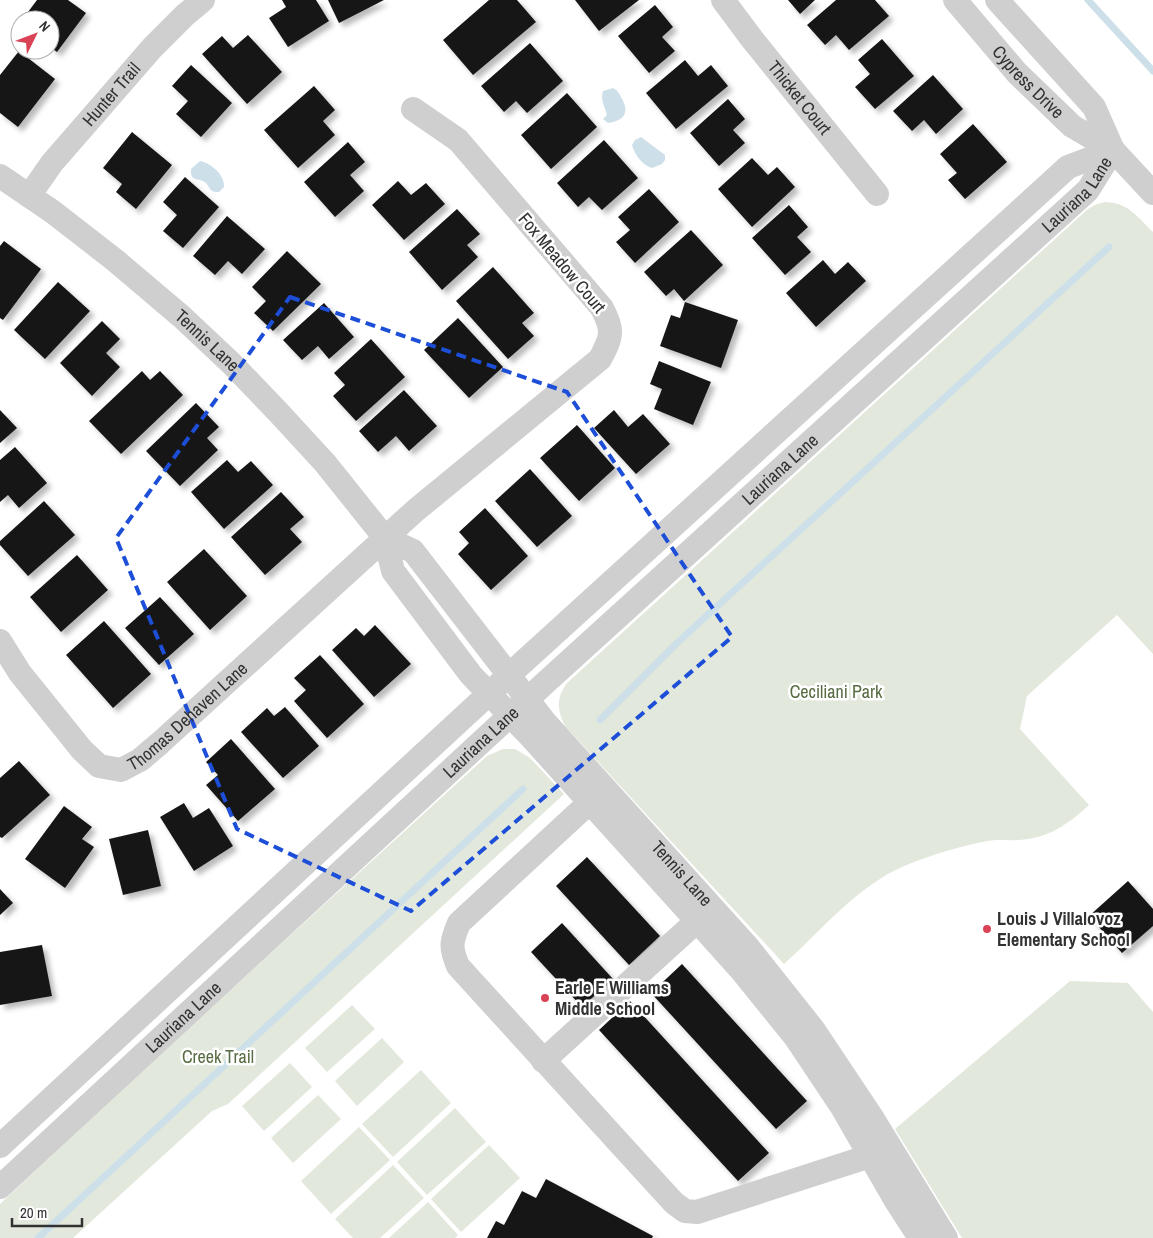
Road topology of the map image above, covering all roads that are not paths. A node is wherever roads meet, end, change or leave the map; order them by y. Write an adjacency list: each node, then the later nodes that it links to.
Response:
1 (203, 0): 10 (street, Hunter Trail)
2 (723, 0): 9 (street, Thicket Court)
3 (955, 0): 6 (street, Cypress Drive)
4 (997, 0): 6 (street, Cypress Drive)
5 (413, 108): 11 (street, Fox Meadow Court)
6 (1113, 150): 8 (street, Cypress Drive); 13 (street, Lauriana Lane); 15 (street, Lauriana Lane)
7 (0, 176): 10 (street, Tennis Lane)
8 (1153, 192)
9 (877, 194)
10 (30, 196): 11 (street, Tennis Lane)
11 (385, 538): 12 (street, Thomas Dehaven Lane); 13 (street, Tennis Lane); 14 (street, Tennis Lane)
12 (0, 641)
13 (509, 675): 14 (street, Lauriana Lane); 15 (street, Tennis Lane)
14 (489, 693): 16 (street, Tennis Lane); 20 (street, Lauriana Lane)
15 (528, 699): 16 (street, Lauriana Lane); 18 (street, Tennis Lane)
16 (510, 715): 17 (street, Tennis Lane); 22 (street, Lauriana Lane)
17 (590, 802): 18 (street, Tennis Lane); 19 (street)
18 (704, 914): 19 (street); 21 (street, Tennis Lane); 24 (street, Tennis Lane)
19 (543, 1061): 21 (street)
20 (0, 1146)
21 (870, 1156): 23 (street, Tennis Lane)
22 (0, 1187)
23 (920, 1238)
24 (946, 1238)

